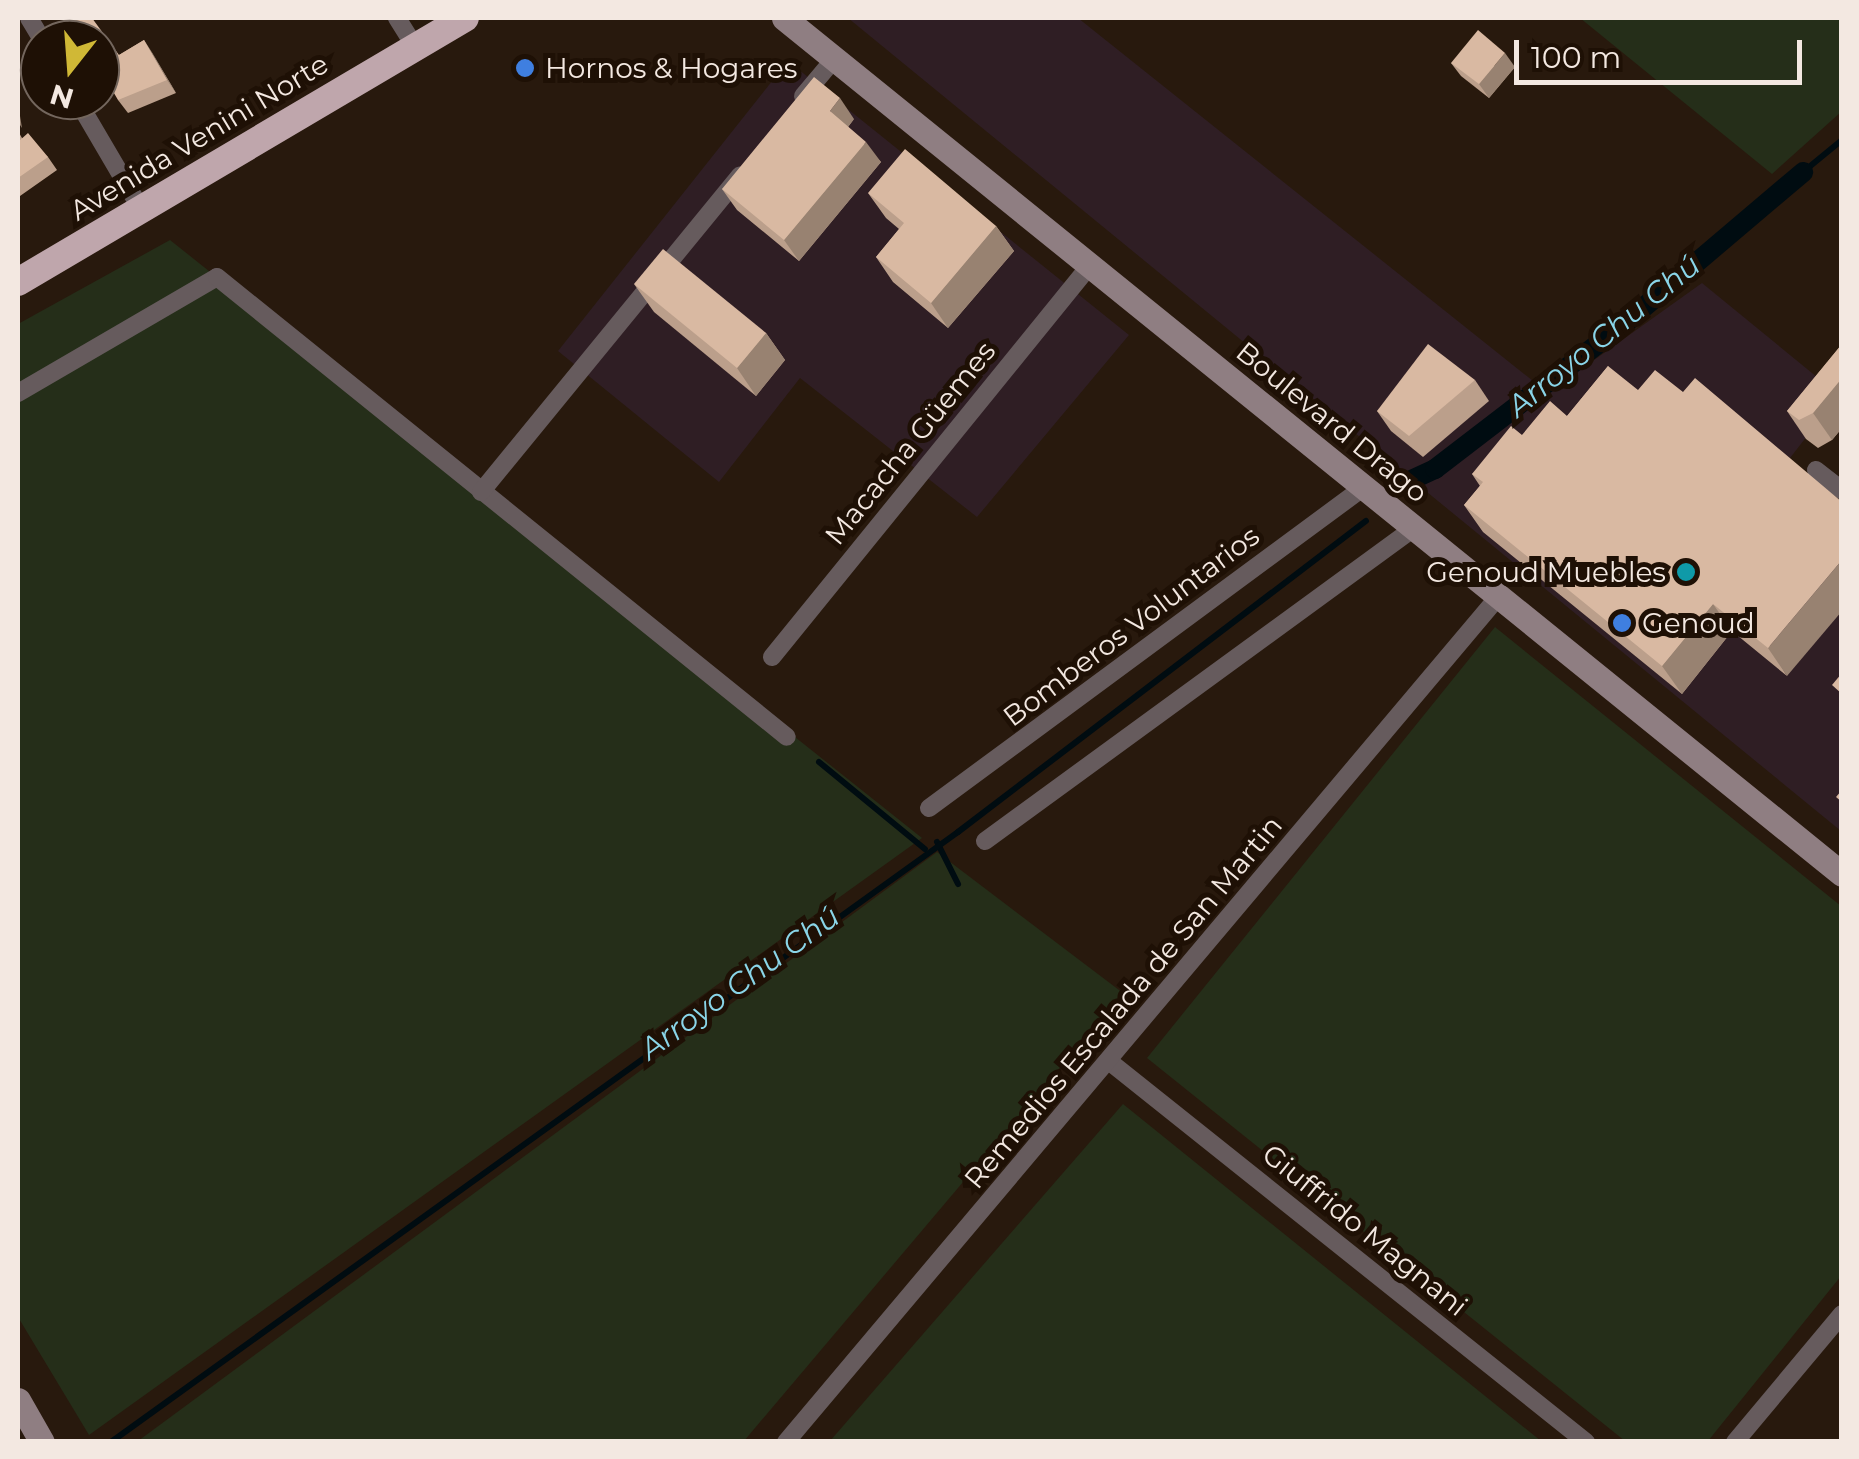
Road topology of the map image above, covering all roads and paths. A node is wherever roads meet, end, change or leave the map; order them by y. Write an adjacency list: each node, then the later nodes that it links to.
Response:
1 (397, 18): 4 (street)
2 (465, 18): 4 (highway, Avenida Venini Norte)
3 (784, 18): 5 (main road, Boulevard Drago)
4 (415, 47): 9 (highway, Avenida Venini Norte)
5 (835, 58): 7 (street); 10 (main road, Boulevard Drago)
6 (89, 120): 9 (street)
7 (784, 120)
8 (759, 151): 16 (street)
9 (141, 209): 11 (highway, Avenida Venini Norte)
10 (1090, 264): 14 (main road, Boulevard Drago); 19 (street, Macacha Güemes)
11 (18, 282)
12 (18, 394): 16 (street)
13 (1816, 470): 15 (street)
14 (1367, 489): 17 (main road, Boulevard Drago); 21 (street, Bomberos Voluntarios)
15 (1842, 490)
16 (481, 492): 20 (street)
17 (1407, 522): 18 (main road, Boulevard Drago); 22 (street)
18 (1499, 596): 23 (main road, Boulevard Drago); 24 (street, Remedios Escalada de San Martin)
19 (772, 657)
20 (787, 737)
21 (930, 808)
22 (986, 841)
23 (1842, 874)
24 (1110, 1062): 28 (street, Remedios Escalada de San Martin); 29 (street, Giuffrido Magnani)
25 (1842, 1314): 30 (street)
26 (18, 1400): 27 (main road)
27 (42, 1442)
28 (786, 1442)
29 (1586, 1442)
30 (1736, 1442)

